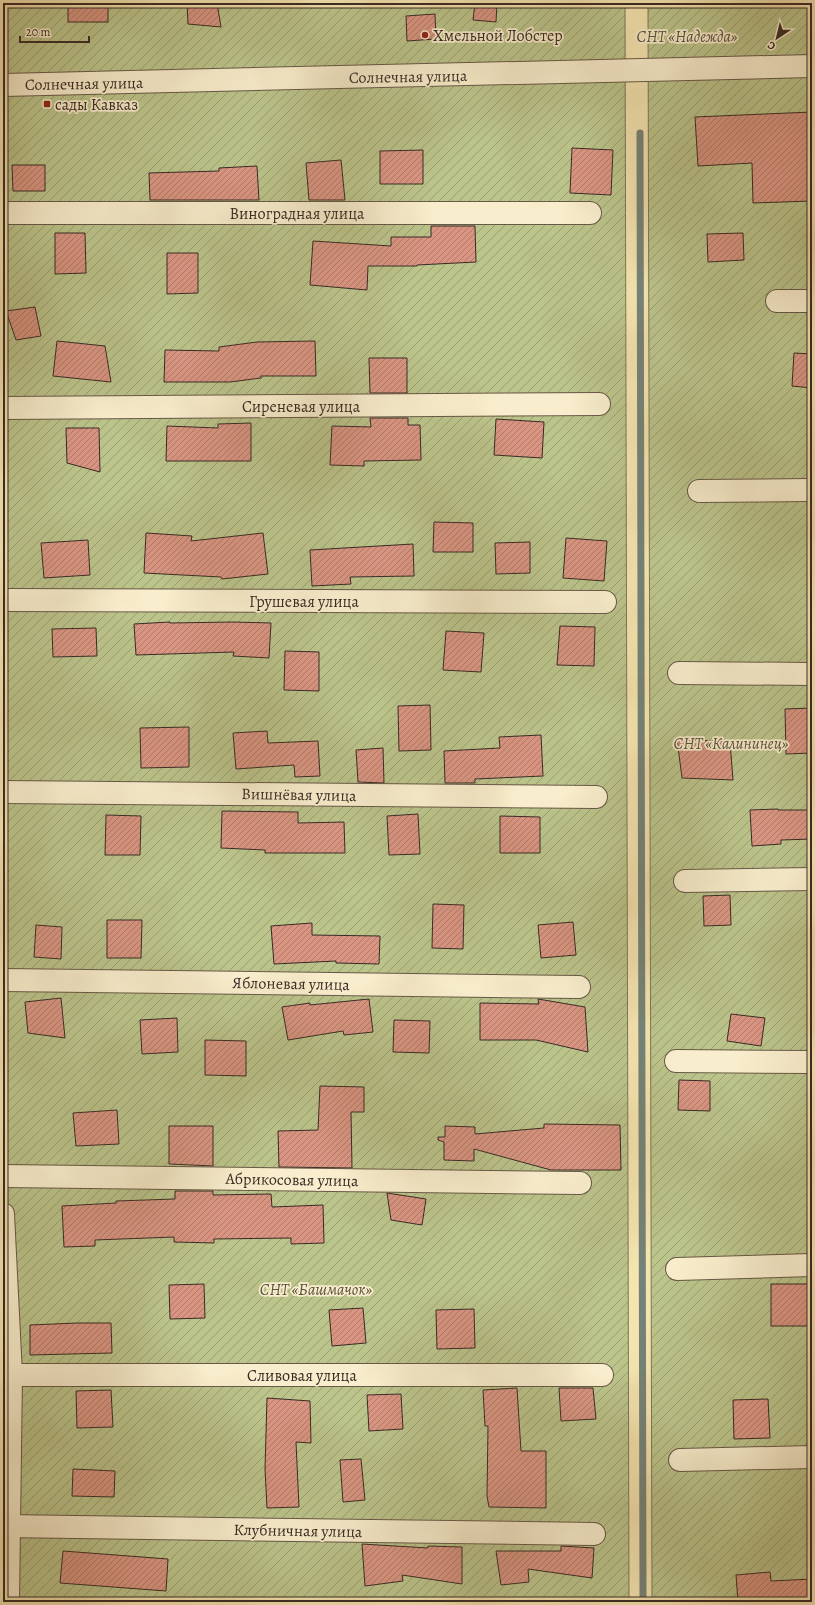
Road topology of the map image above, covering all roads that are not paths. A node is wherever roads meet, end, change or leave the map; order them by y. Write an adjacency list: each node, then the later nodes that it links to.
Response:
1 (812, 66): 2 (street, Солнечная улица)
2 (3, 84)
3 (3, 212): 4 (street, Виноградная улица)
4 (590, 213)
5 (812, 301): 6 (street)
6 (777, 302)
7 (599, 404): 8 (street, Сиреневая улица)
8 (3, 408)
9 (812, 490): 10 (street)
10 (699, 491)
11 (3, 600): 12 (street, Грушевая улица)
12 (605, 602)
13 (679, 673): 14 (street)
14 (812, 674)
15 (3, 792): 16 (street, Вишнёвая улица)
16 (596, 797)
17 (812, 879): 18 (street)
18 (685, 881)
19 (3, 980): 20 (street, Яблоневая улица)
20 (579, 987)
21 (676, 1061): 22 (street)
22 (812, 1062)
23 (3, 1176): 24 (street, Абрикосовая улица)
24 (580, 1183)
25 (3, 1214): 28 (street)
26 (812, 1265): 27 (street)
27 (677, 1269)
28 (7, 1375): 29 (street, Сливовая улица); 32 (street)
29 (602, 1375)
30 (812, 1457): 31 (street)
31 (680, 1460)
32 (6, 1526): 33 (street, Клубничная улица); 34 (street)
33 (594, 1534)
34 (8, 1602)

